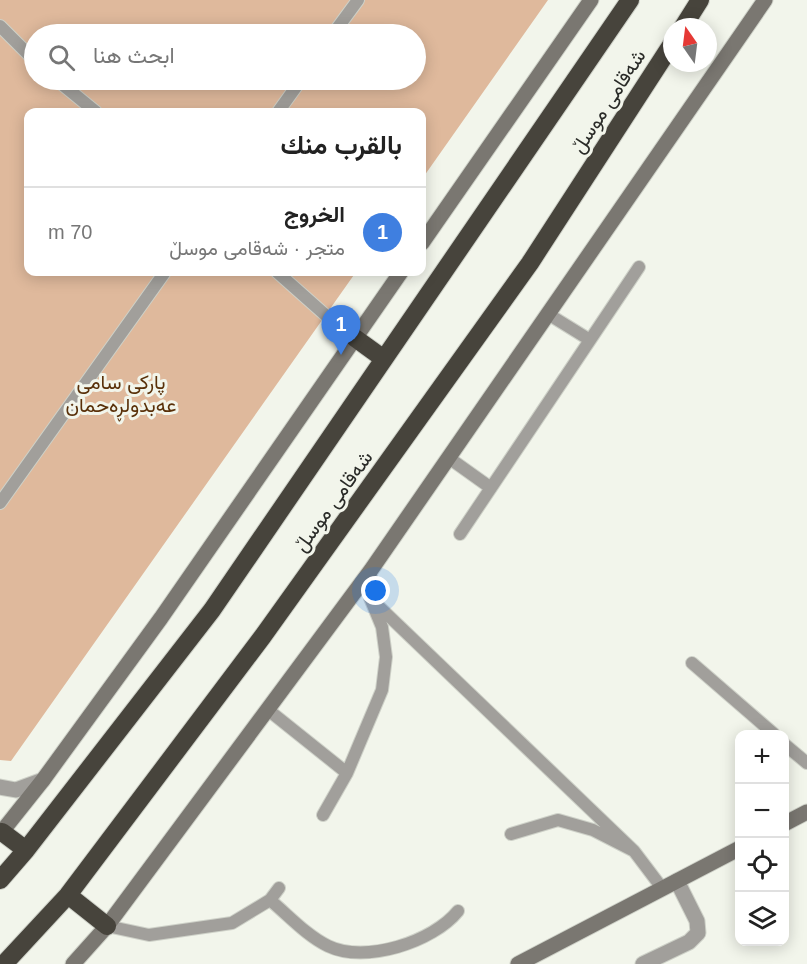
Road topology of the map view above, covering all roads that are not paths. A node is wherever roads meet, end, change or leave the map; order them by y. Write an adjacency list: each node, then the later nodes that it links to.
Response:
1 (358, 0): 7 (lane)
2 (591, 0): 15 (street)
3 (630, 0): 23 (highway, شەقامی موسڵ)
4 (700, 0): 6 (highway)
5 (765, 0): 20 (street)
6 (689, 18)
7 (340, 24)
8 (0, 26): 9 (lane)
9 (24, 50)
10 (663, 58): 50 (highway, شەقامی موسڵ)
11 (69, 90): 13 (lane)
12 (294, 90): 14 (lane)
13 (91, 108)
14 (281, 108)
15 (426, 237)
16 (639, 267): 22 (lane)
17 (162, 276): 26 (lane)
18 (282, 276): 21 (lane)
19 (398, 276): 21 (street)
20 (548, 314): 22 (lane); 24 (street)
21 (355, 338): 23 (highway); 36 (street)
22 (590, 340): 25 (lane)
23 (384, 359): 43 (highway, شەقامی موسڵ)
24 (449, 458): 25 (lane); 28 (street)
25 (491, 488): 27 (lane)
26 (0, 503)
27 (460, 534)
28 (371, 570): 29 (lane); 31 (street)
29 (370, 598): 35 (lane); 44 (lane)
30 (692, 663): 32 (lane)
31 (267, 709): 35 (lane); 53 (street)
32 (768, 730)
33 (789, 748): 34 (lane)
34 (807, 763)
35 (347, 773): 39 (lane)
36 (43, 780): 37 (street); 41 (street)
37 (0, 787)
38 (807, 812): 40 (street)
39 (324, 815)
40 (789, 821)
41 (1, 833): 43 (highway)
42 (511, 834): 44 (lane)
43 (26, 850): 46 (highway, شەقامی موسڵ)
44 (634, 851): 49 (lane)
45 (735, 851): 47 (street)
46 (0, 880)
47 (677, 880): 49 (street); 57 (street)
48 (279, 888): 51 (lane)
49 (662, 888): 56 (street)
50 (68, 895): 53 (highway); 54 (highway, شەقامی موسڵ)
51 (270, 900): 52 (lane); 53 (lane)
52 (458, 911)
53 (107, 926): 55 (street)
54 (4, 964)
55 (73, 964)
56 (518, 964)
57 (643, 964)

